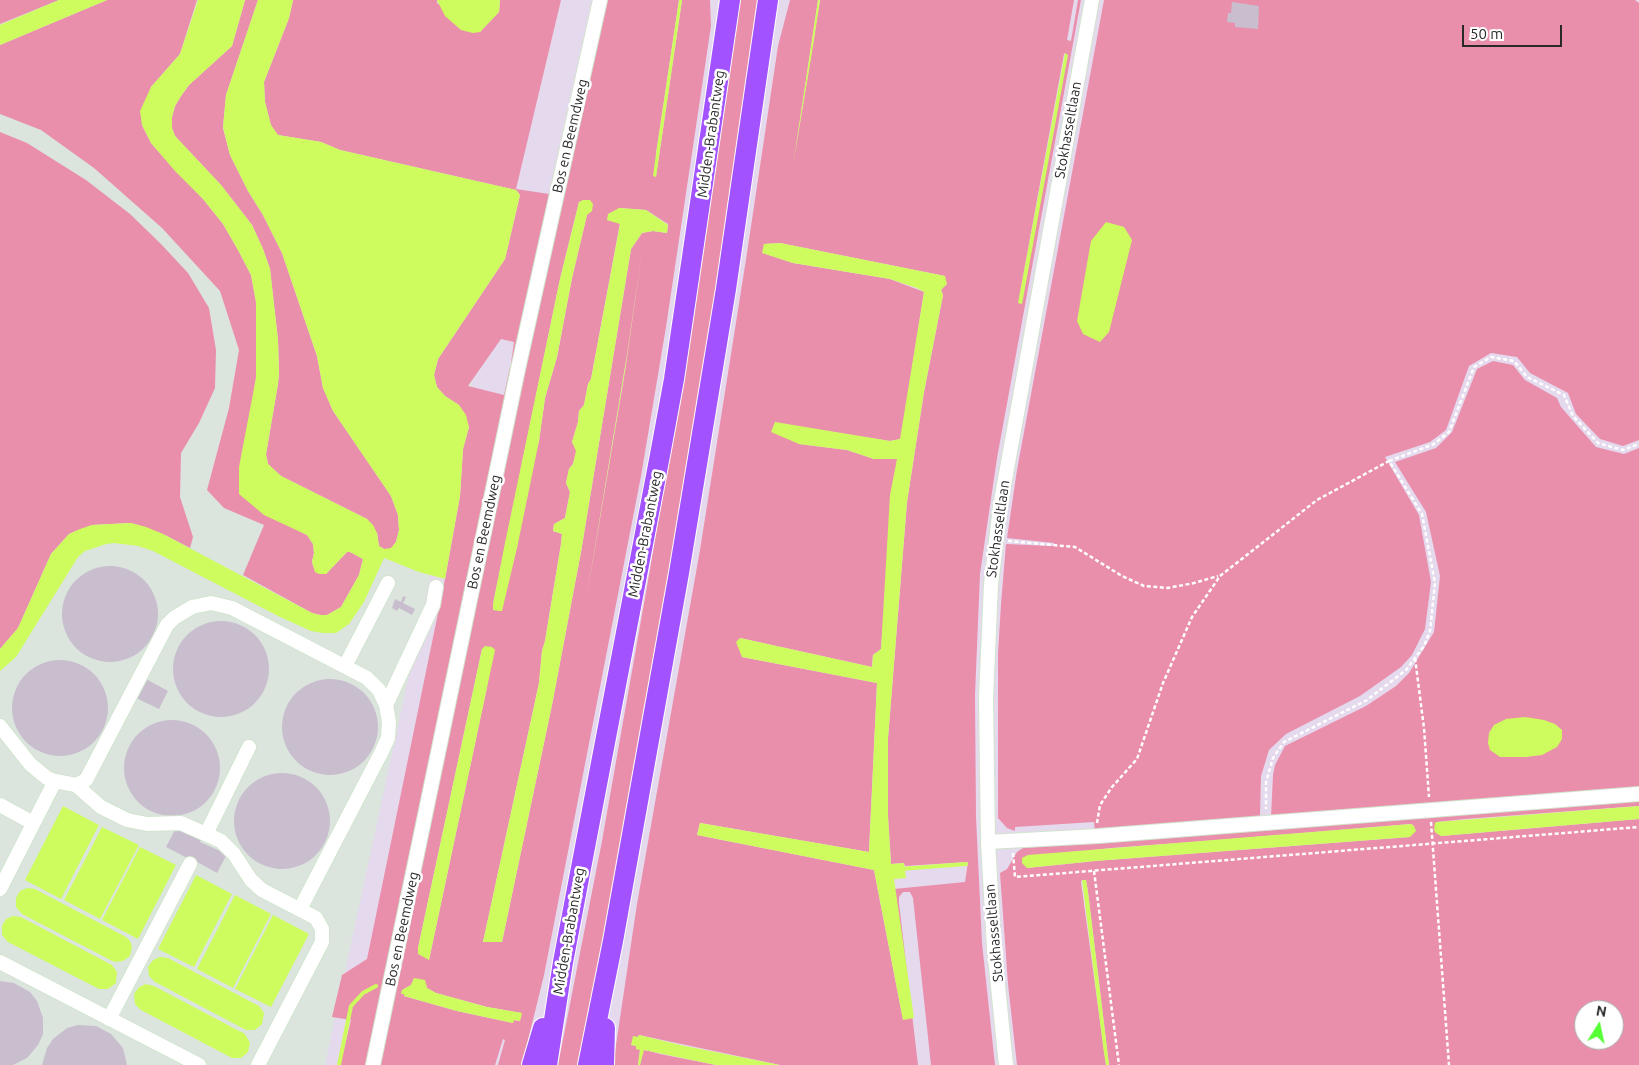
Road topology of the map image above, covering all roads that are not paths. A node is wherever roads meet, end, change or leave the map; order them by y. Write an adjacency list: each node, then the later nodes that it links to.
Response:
1 (600, 0): 27 (street, Bos en Beemdweg)
2 (730, 0): 22 (highway, Midden-Brabantweg)
3 (768, 0): 23 (highway)
4 (1092, 0): 17 (street, Stokhasseltlaan)
5 (388, 583): 7 (street)
6 (436, 587): 8 (street)
7 (345, 666): 8 (street); 12 (street)
8 (386, 705): 20 (street)
9 (0, 726): 11 (street)
10 (249, 747): 16 (street)
11 (55, 781): 12 (street); 15 (street)
12 (76, 785): 16 (street)
13 (1639, 794): 17 (street)
14 (0, 805): 15 (street)
15 (33, 823): 19 (street)
16 (206, 834): 20 (street)
17 (988, 842): 32 (street, Stokhasseltlaan)
18 (190, 864): 24 (street)
19 (0, 889)
20 (300, 909): 26 (street)
21 (0, 962): 24 (street)
22 (563, 962): 28 (highway); 29 (highway, Midden-Brabantweg)
23 (608, 969): 30 (highway); 31 (highway)
24 (109, 1018): 25 (street)
25 (199, 1065)
26 (258, 1065)
27 (374, 1065)
28 (532, 1065)
29 (547, 1065)
30 (588, 1065)
31 (604, 1065)
32 (1006, 1065)

